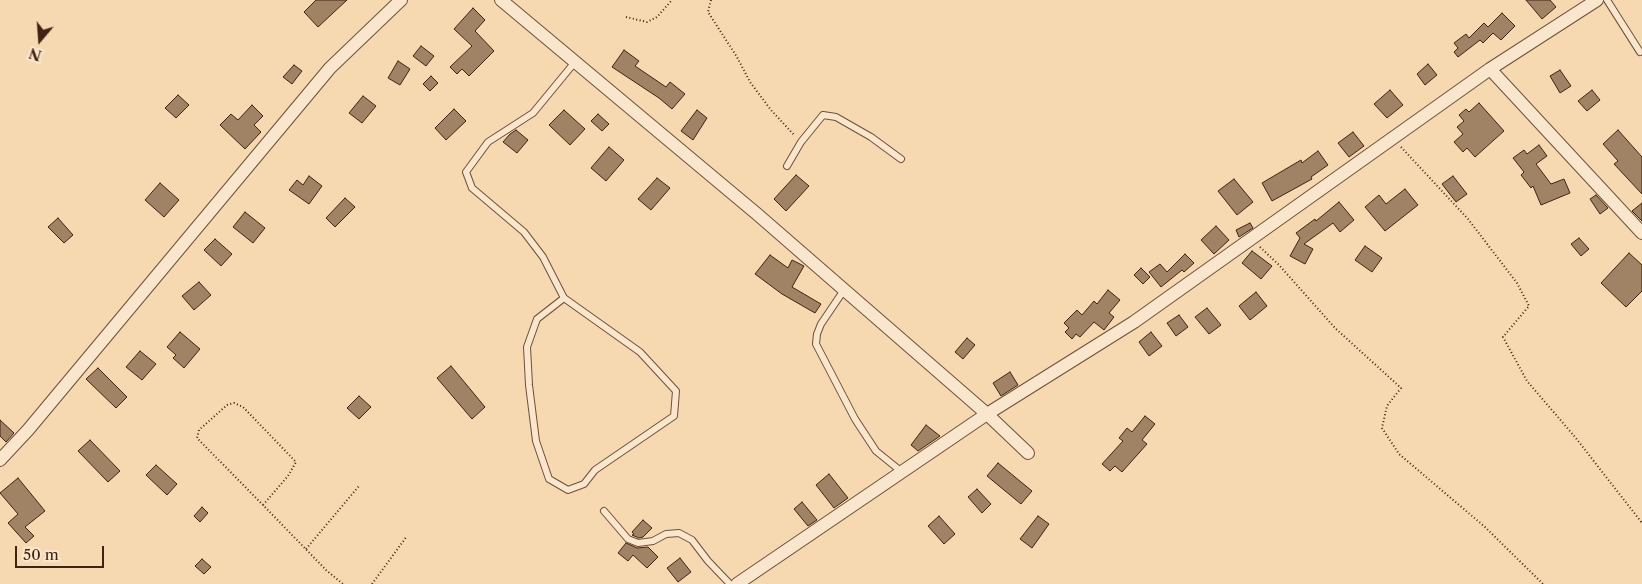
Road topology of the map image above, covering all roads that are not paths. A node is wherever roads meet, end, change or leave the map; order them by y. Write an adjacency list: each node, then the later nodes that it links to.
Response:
1 (401, 0): 15 (street)
2 (501, 0): 6 (street)
3 (1597, 0): 7 (street)
4 (1607, 0): 5 (lane)
5 (1640, 52)
6 (575, 62): 11 (street); 12 (lane)
7 (1490, 69): 10 (street); 13 (street)
8 (901, 159): 9 (lane)
9 (788, 166)
10 (1642, 233)
11 (844, 290): 13 (street); 16 (lane)
12 (564, 298): 12 (lane)
13 (987, 414): 14 (street); 16 (street)
14 (1028, 453)
15 (0, 460)
16 (902, 472): 19 (street)
17 (604, 511): 18 (lane)
18 (730, 584)
19 (737, 584)

